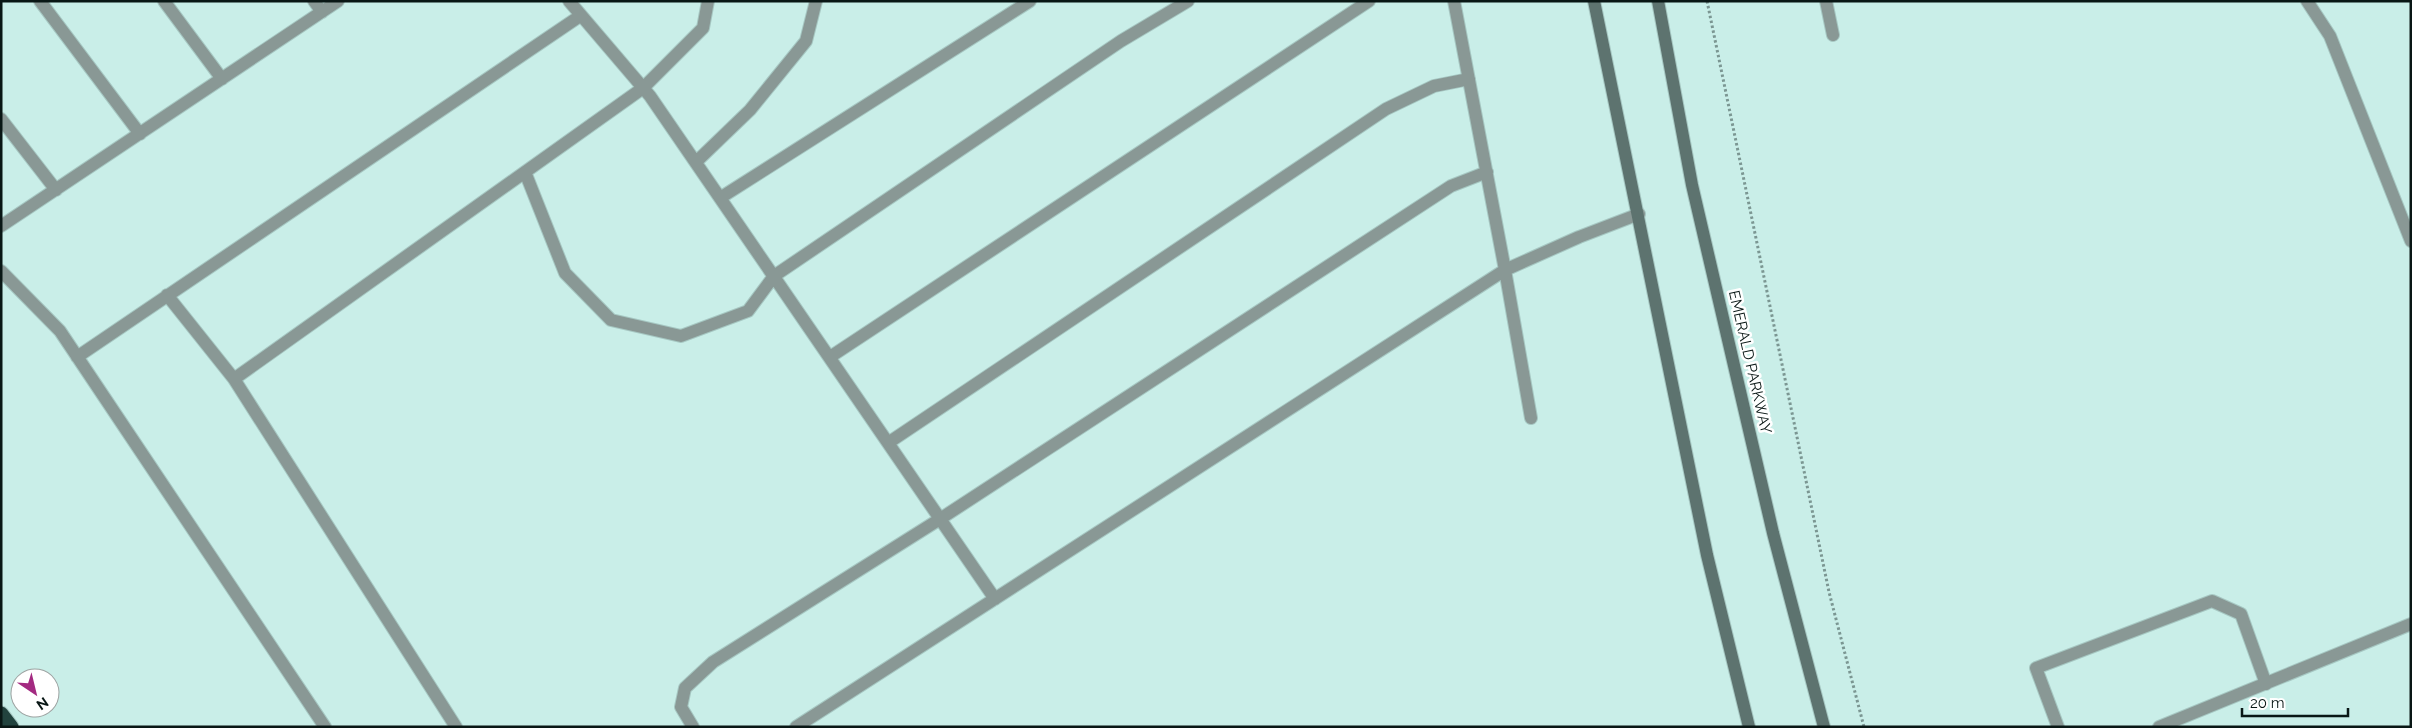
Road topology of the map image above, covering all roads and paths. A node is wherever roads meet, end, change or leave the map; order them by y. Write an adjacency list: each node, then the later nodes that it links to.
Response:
1 (40, 1): 23 (lane)
2 (164, 1): 19 (lane)
3 (338, 1): 16 (lane)
4 (569, 1): 17 (lane)
5 (708, 1): 21 (lane)
6 (816, 1): 24 (lane)
7 (1030, 1): 28 (lane)
8 (1188, 1): 34 (lane)
9 (1369, 1): 37 (lane)
10 (1454, 1): 20 (lane)
11 (1594, 1): 29 (main road)
12 (1658, 1): 52 (main road, EMERALD PARKWAY)
13 (1707, 1): 53 (path)
14 (1826, 1): 18 (lane)
15 (2307, 1): 31 (lane)
16 (318, 7): 19 (lane)
17 (580, 16): 21 (lane); 35 (lane)
18 (1833, 35)
19 (222, 79): 23 (lane)
20 (1469, 79): 26 (lane); 40 (lane)
21 (643, 88): 24 (lane); 25 (lane)
22 (1, 119): 27 (lane)
23 (140, 134): 27 (lane)
24 (696, 162): 28 (lane)
25 (525, 172): 34 (lane); 38 (lane)
26 (1487, 172): 32 (lane); 41 (lane)
27 (56, 190): 30 (lane)
28 (720, 198): 34 (lane)
29 (1639, 214): 32 (lane); 51 (main road)
30 (1, 226)
31 (2411, 241)
32 (1505, 270): 39 (lane); 42 (lane)
33 (1, 271): 36 (lane)
34 (774, 276): 37 (lane)
35 (167, 295): 36 (lane); 38 (lane)
36 (77, 357): 47 (lane)
37 (830, 357): 40 (lane)
38 (234, 378): 48 (lane)
39 (1531, 418)
40 (888, 443): 41 (lane)
41 (940, 519): 42 (lane); 49 (lane)
42 (995, 599): 50 (lane)
43 (2411, 624): 44 (lane)
44 (2266, 684): 54 (lane); 55 (lane)
45 (1, 714): 46 (highway)
46 (11, 727)
47 (325, 727)
48 (456, 727)
49 (693, 727)
50 (796, 727)
51 (1749, 727)
52 (1824, 727)
53 (1864, 727)
54 (2058, 727)
55 (2159, 727)

